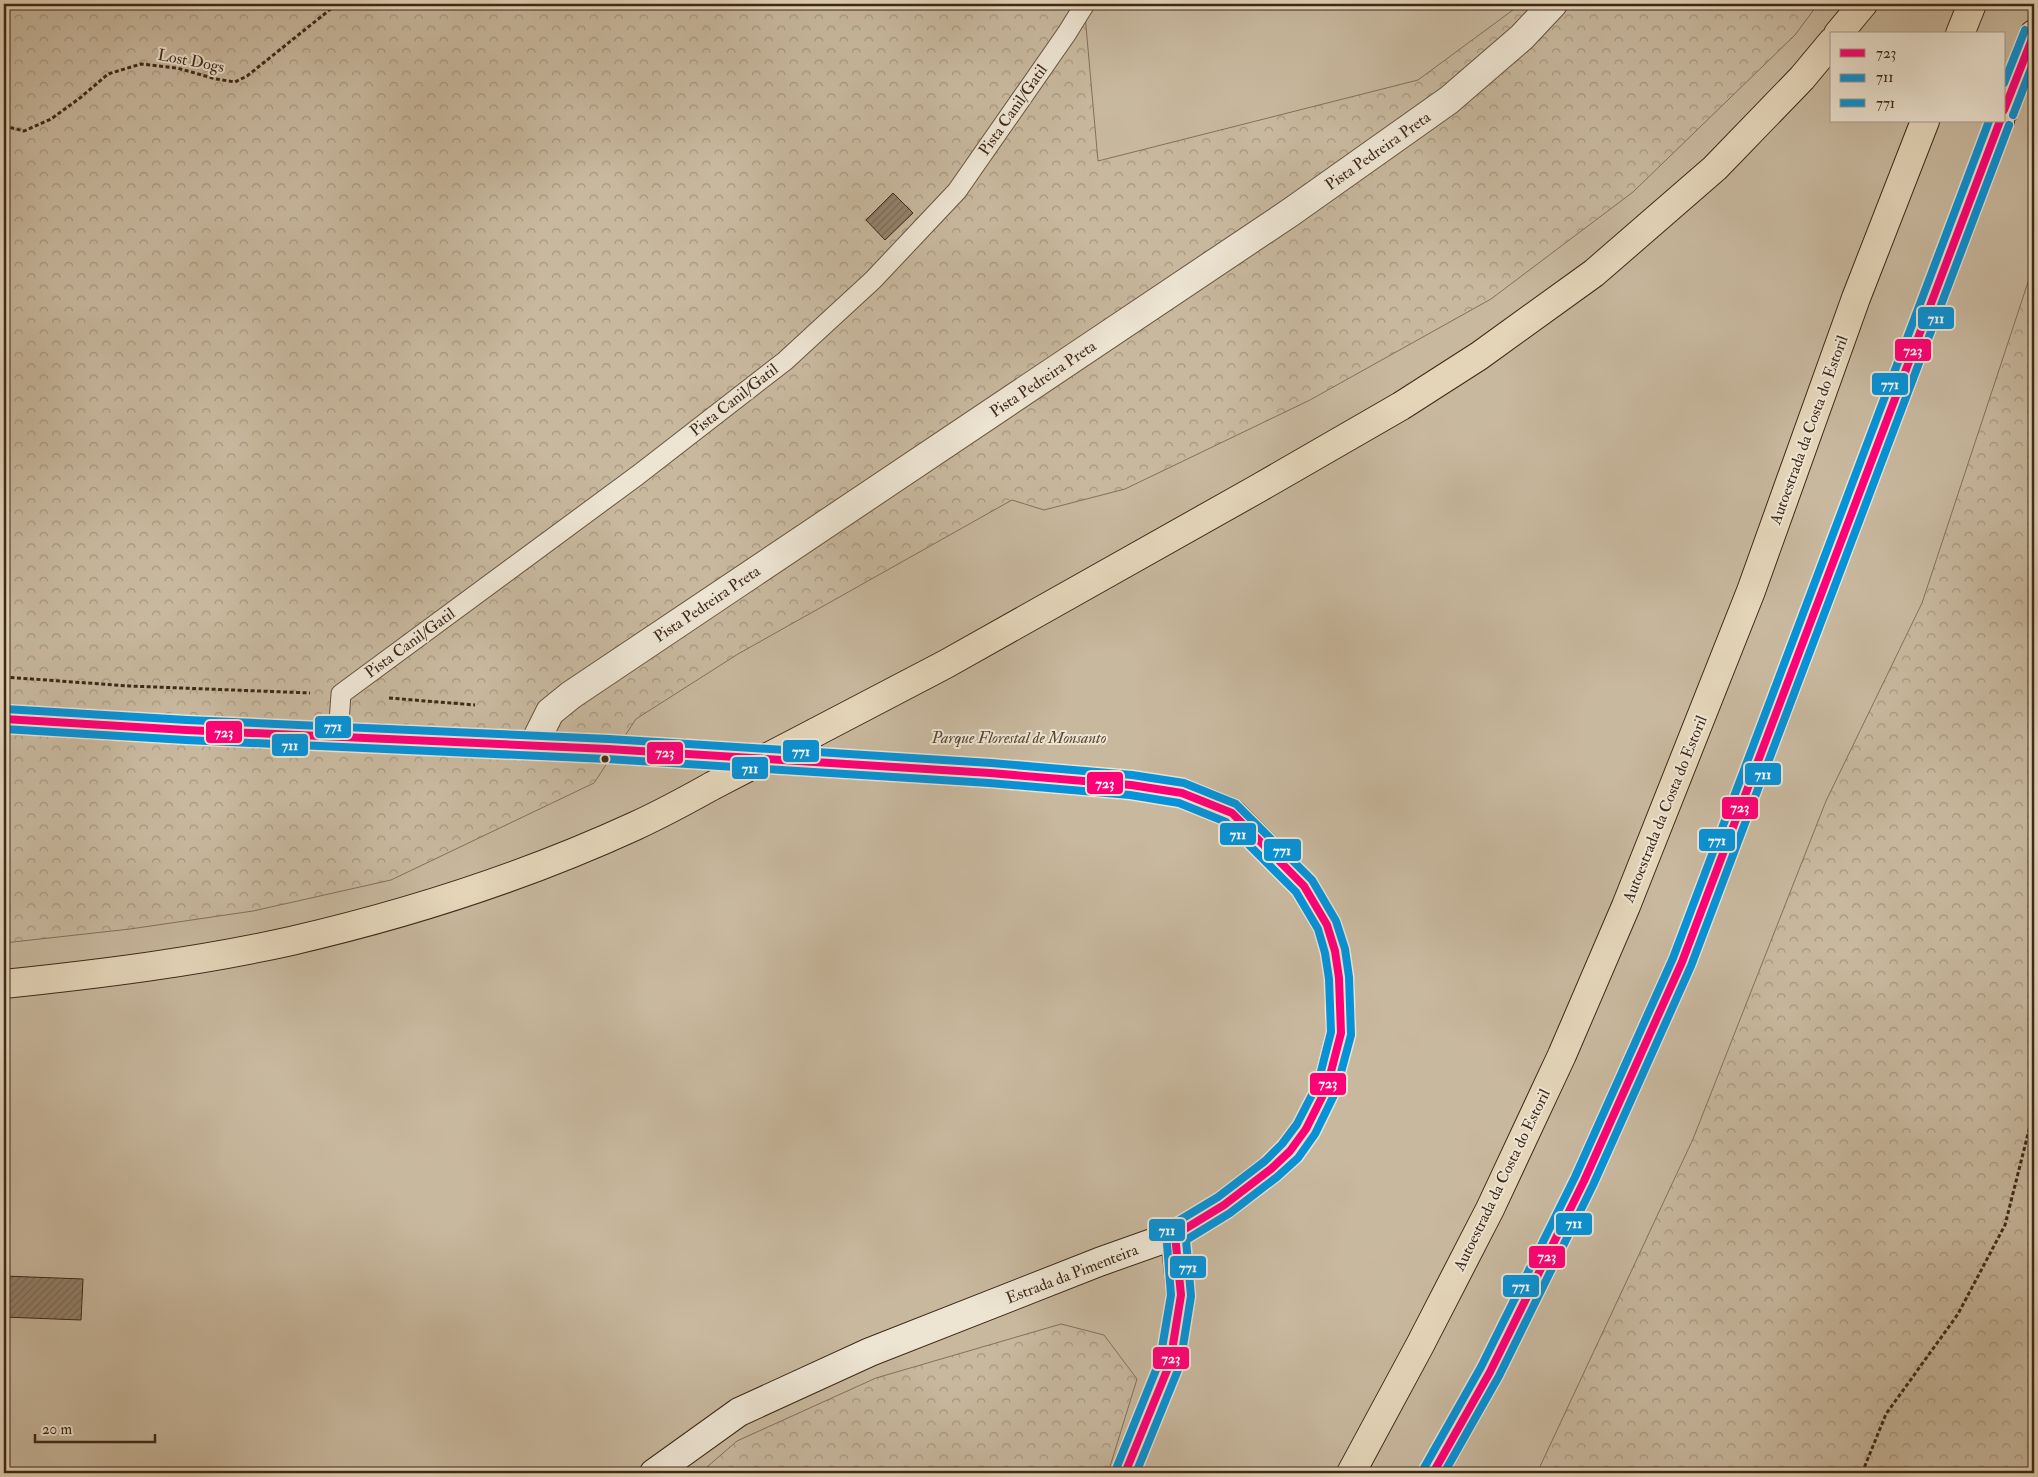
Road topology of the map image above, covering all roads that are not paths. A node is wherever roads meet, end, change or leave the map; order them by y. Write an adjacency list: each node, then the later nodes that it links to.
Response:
1 (1085, 4): 13 (lane, Pista Canil/Gatil)
2 (1553, 4): 14 (main road, Pista Pedreira Preta)
3 (1863, 4): 5 (highway)
4 (1972, 4): 6 (highway)
5 (1840, 32)
6 (1961, 32)
7 (2034, 34): 9 (highway)
8 (1830, 44): 15 (highway, bridge)
9 (2006, 106)
10 (1925, 122): 19 (highway, Autoestrada da Costa do Estoril)
11 (2000, 122): 20 (highway)
12 (4, 719): 13 (main road, Estrada da Pimenteira)
13 (338, 736): 14 (main road, Estrada da Pimenteira)
14 (533, 746): 16 (main road, Estrada da Pimenteira)
15 (4, 984)
16 (1175, 1235): 17 (main road, Estrada da Pimenteira); 18 (highway)
17 (654, 1473)
18 (1125, 1473)
19 (1351, 1473)
20 (1433, 1473)

